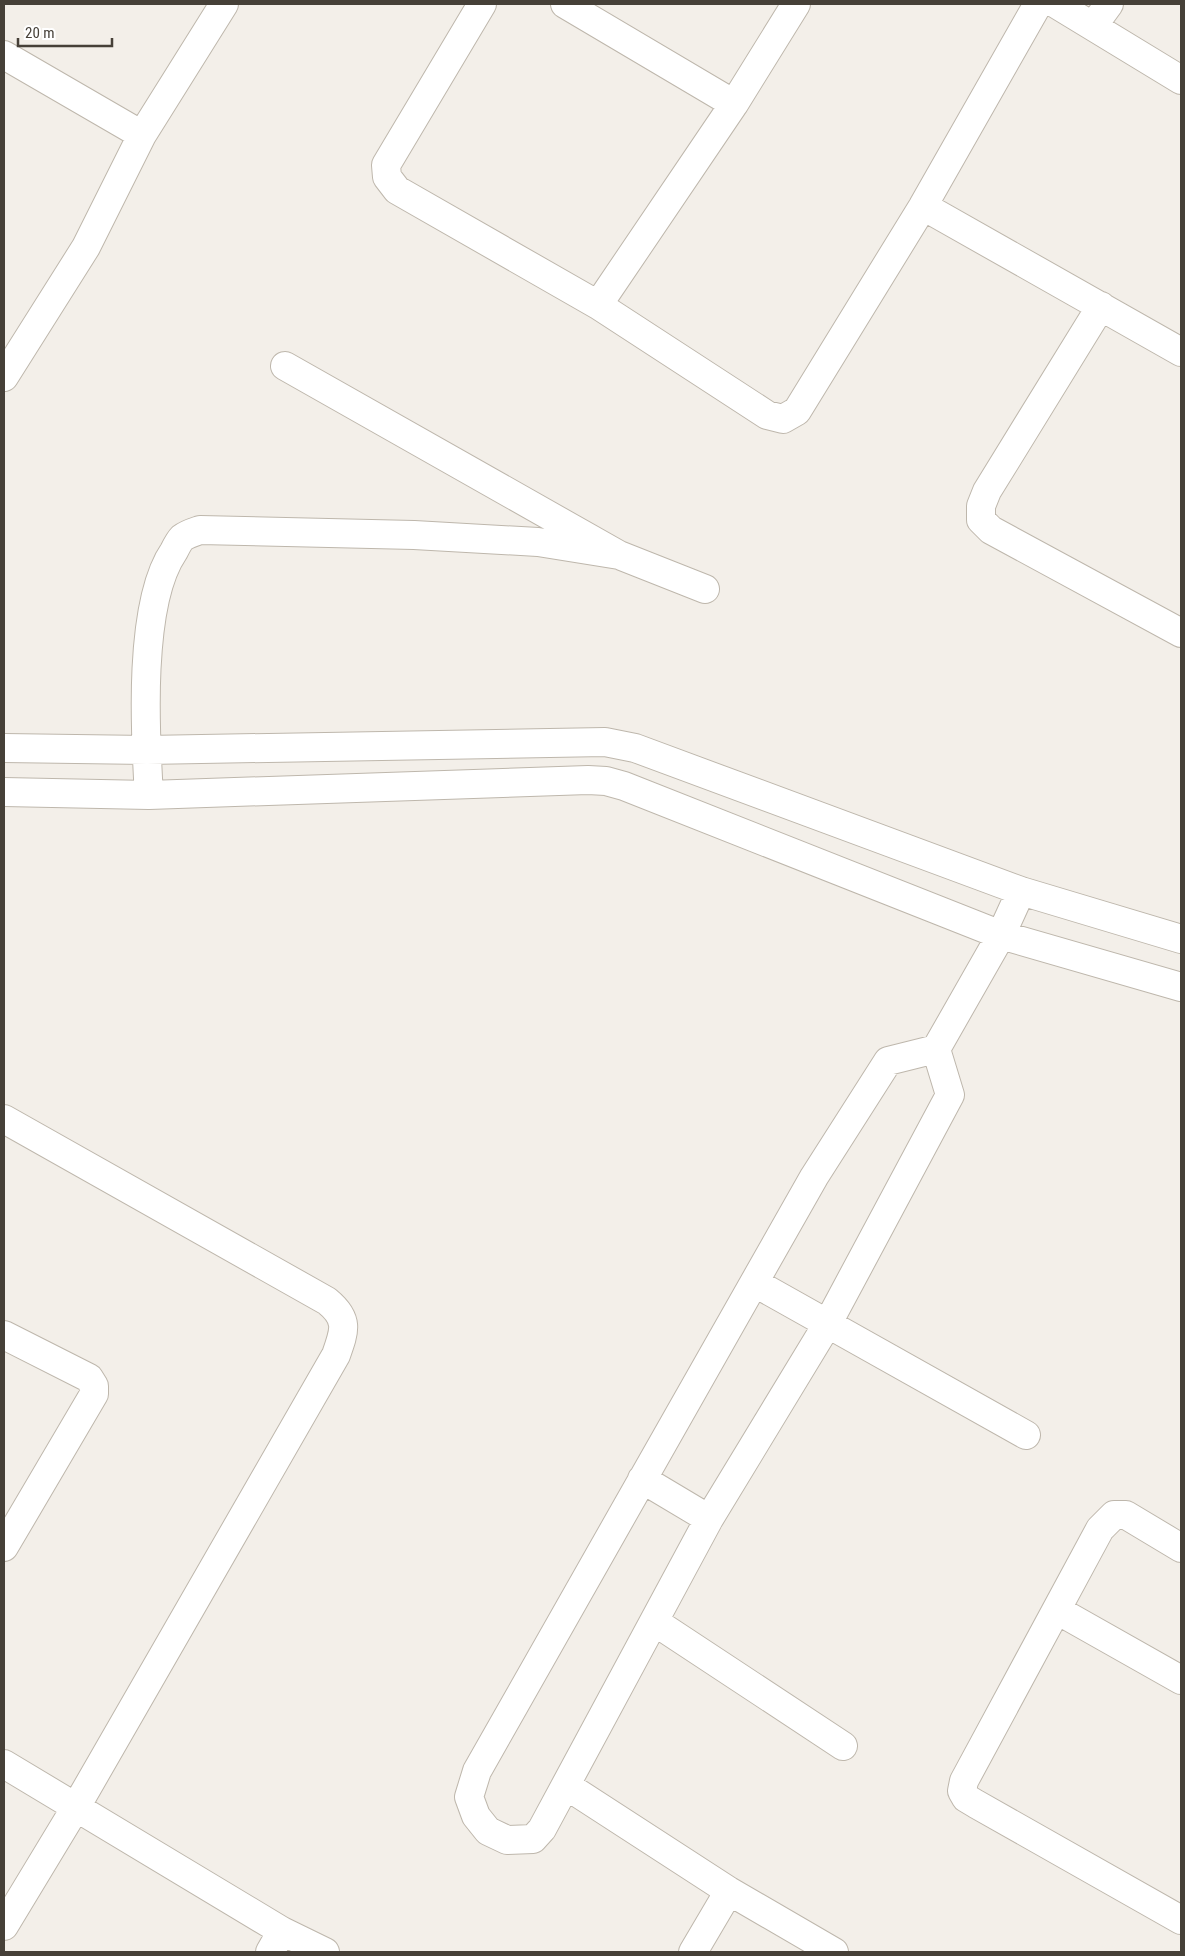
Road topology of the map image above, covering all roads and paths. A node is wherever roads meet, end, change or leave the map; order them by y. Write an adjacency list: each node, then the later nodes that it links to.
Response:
1 (224, 4): 12 (street)
2 (482, 4): 14 (street)
3 (565, 4): 11 (street)
4 (796, 4): 11 (street)
5 (1038, 4): 13 (street)
6 (1056, 4): 8 (street)
7 (1109, 4): 8 (street)
8 (1093, 26): 10 (street)
9 (4, 55): 12 (street)
10 (1181, 80)
11 (734, 104): 14 (street)
12 (142, 135): 18 (street)
13 (923, 206): 14 (street); 15 (street)
14 (598, 305)
15 (1101, 306): 16 (street); 21 (street)
16 (1181, 352)
17 (285, 366): 19 (street)
18 (4, 377)
19 (619, 555): 20 (street); 23 (street)
20 (705, 589)
21 (1181, 633)
22 (4, 748): 23 (street)
23 (146, 750): 25 (street); 26 (street)
24 (4, 792): 25 (street)
25 (149, 795): 27 (street)
26 (1021, 891): 27 (street); 28 (street)
27 (1001, 935): 29 (street); 30 (street)
28 (1181, 939)
29 (1181, 987)
30 (936, 1049): 32 (street); 33 (street)
31 (5, 1125): 47 (street)
32 (755, 1283): 33 (street); 36 (street)
33 (828, 1324): 35 (street); 38 (street)
34 (4, 1335): 37 (street)
35 (1026, 1435)
36 (642, 1479): 38 (street); 46 (street)
37 (11, 1518): 39 (street)
38 (709, 1519): 42 (street)
39 (4, 1547)
40 (1181, 1548): 41 (street)
41 (1057, 1610): 43 (street); 49 (street)
42 (655, 1622): 44 (street); 46 (street)
43 (1181, 1680)
44 (843, 1746)
45 (4, 1764): 47 (street)
46 (567, 1786): 48 (street)
47 (76, 1807): 50 (street); 51 (street)
48 (729, 1891): 53 (street); 54 (street)
49 (1181, 1920)
50 (4, 1926)
51 (276, 1941): 52 (street)
52 (325, 1952)
53 (693, 1952)
54 (834, 1952)

